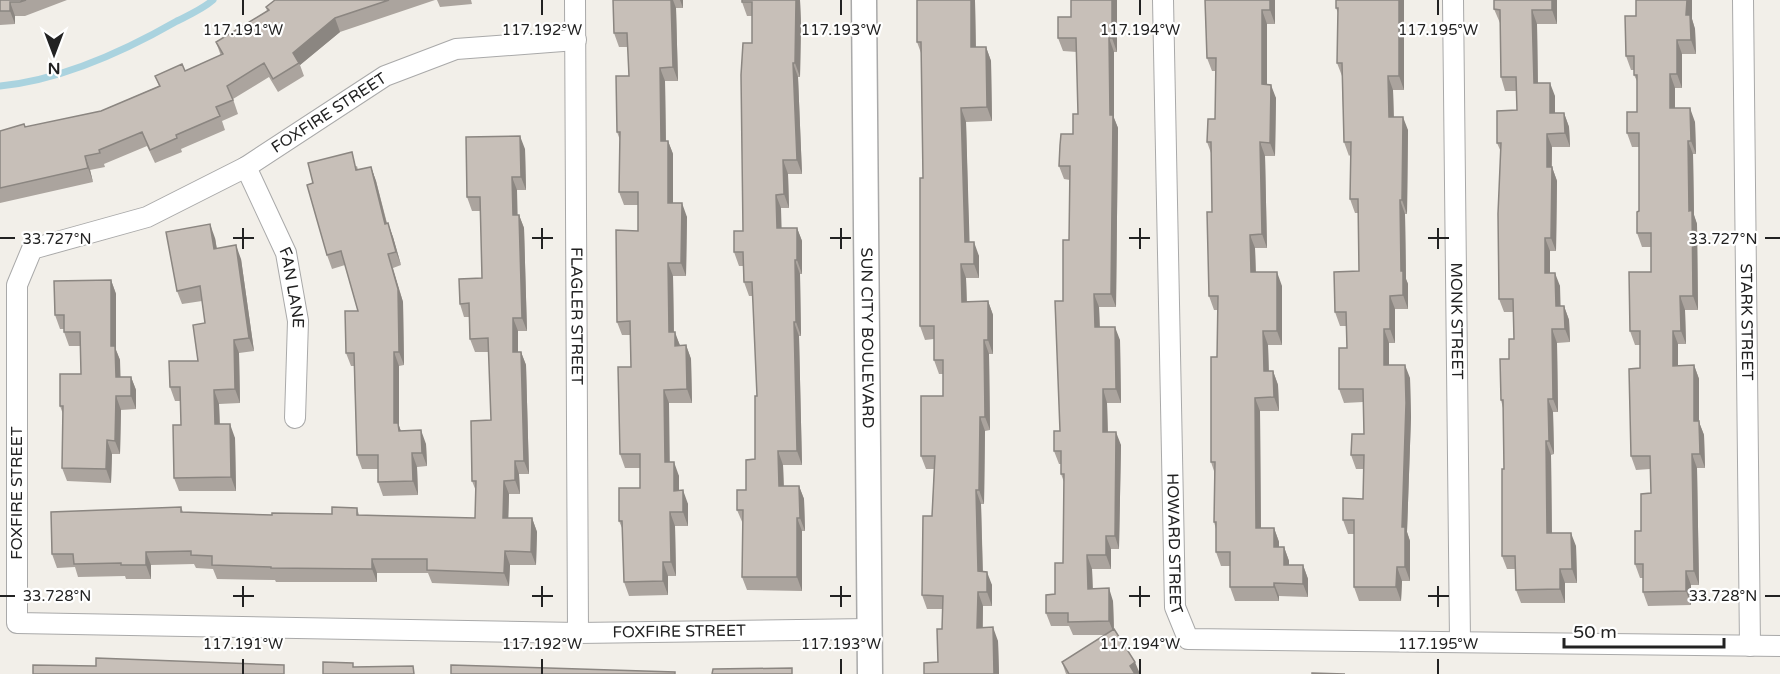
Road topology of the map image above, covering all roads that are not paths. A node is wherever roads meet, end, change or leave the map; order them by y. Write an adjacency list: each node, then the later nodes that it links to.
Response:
1 (575, 0): 6 (street, FLAGLER STREET)
2 (864, 0): 9 (street, SUN CITY BOULEVARD)
3 (1163, 0): 11 (street, HOWARD STREET)
4 (1453, 0): 11 (street, MONK STREET)
5 (1743, 0): 12 (street, STARK STREET)
6 (576, 40): 7 (street, FOXFIRE STREET); 10 (street, FLAGLER STREET)
7 (246, 167): 8 (street, FAN LANE); 10 (street, FOXFIRE STREET)
8 (295, 418)
9 (870, 628): 10 (street, FOXFIRE STREET); 14 (street, SUN CITY BOULEVARD)
10 (578, 633)
11 (1460, 641): 12 (street, HOWARD STREET)
12 (1749, 646): 13 (street, HOWARD STREET)
13 (1780, 646)
14 (870, 674)

